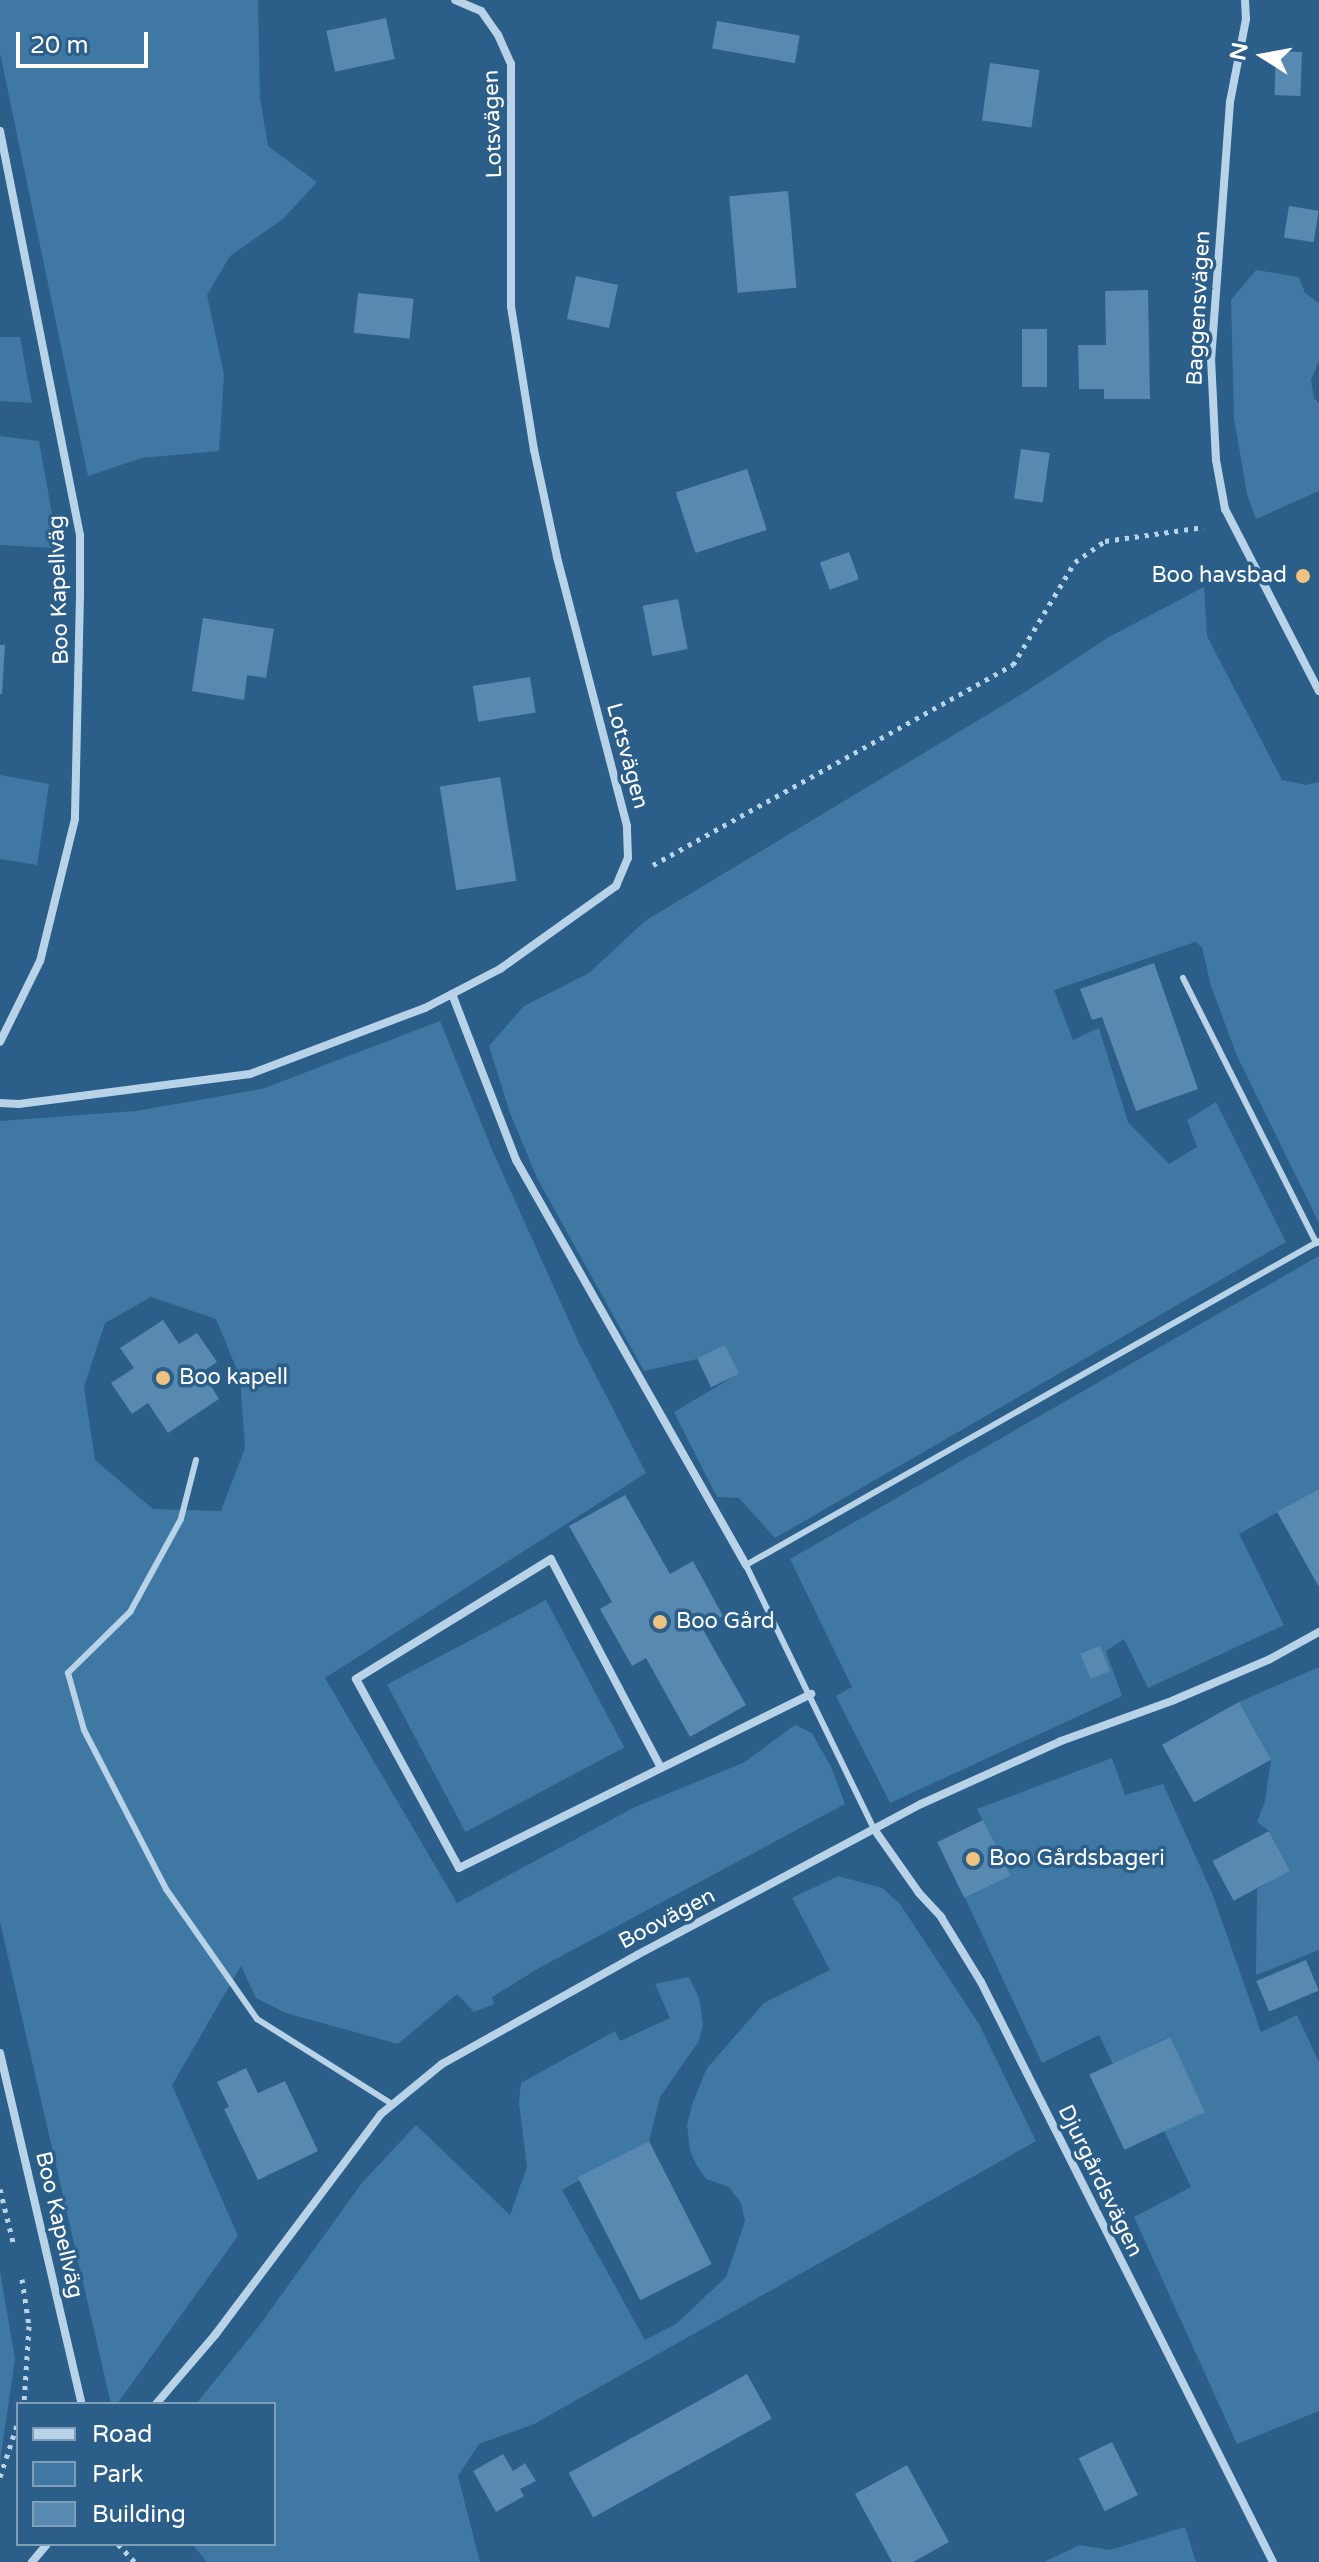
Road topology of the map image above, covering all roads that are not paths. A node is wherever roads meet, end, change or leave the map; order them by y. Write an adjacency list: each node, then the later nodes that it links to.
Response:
1 (455, 0): 6 (street, Lotsvägen)
2 (1245, 0): 4 (street, Baggensvägen)
3 (0, 131): 7 (street, Boo Kapellväg)
4 (1319, 691)
5 (1183, 978): 9 (lane)
6 (452, 994): 8 (street); 11 (street)
7 (0, 1042)
8 (0, 1103)
9 (1318, 1242): 11 (lane)
10 (196, 1460): 17 (lane)
11 (746, 1565): 13 (lane)
12 (1319, 1632): 15 (street, Boovägen)
13 (811, 1694): 14 (street); 15 (lane)
14 (660, 1766): 14 (street)
15 (874, 1829): 17 (street, Boovägen); 22 (street, Djurgårdsvägen)
16 (0, 2053): 18 (street, Boo Kapellväg)
17 (392, 2104): 19 (street, Boovägen)
18 (82, 2402)
19 (158, 2402)
20 (45, 2546): 21 (street)
21 (32, 2562)
22 (1273, 2562)

